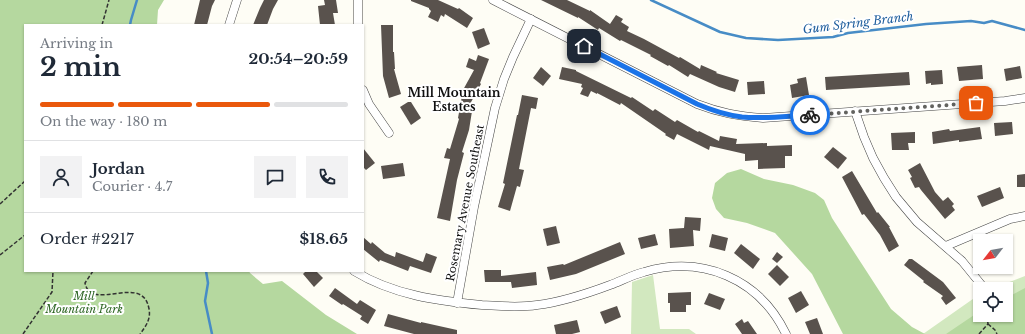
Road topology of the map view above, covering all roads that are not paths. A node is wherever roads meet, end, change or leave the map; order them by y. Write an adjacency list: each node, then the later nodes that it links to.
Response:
1 (237, 0): 5 (street)
2 (358, 0): 6 (street)
3 (493, 0): 4 (street)
4 (531, 19): 9 (street); 15 (street, Rosemary Avenue Southeast)
5 (229, 24)
6 (358, 24)
7 (364, 92): 10 (street)
8 (1025, 98): 9 (street)
9 (855, 112): 12 (street)
10 (389, 133)
11 (1025, 216): 12 (street)
12 (946, 246): 14 (street)
13 (356, 272): 15 (street)
14 (979, 282)
15 (457, 303): 16 (street)
16 (786, 334)

